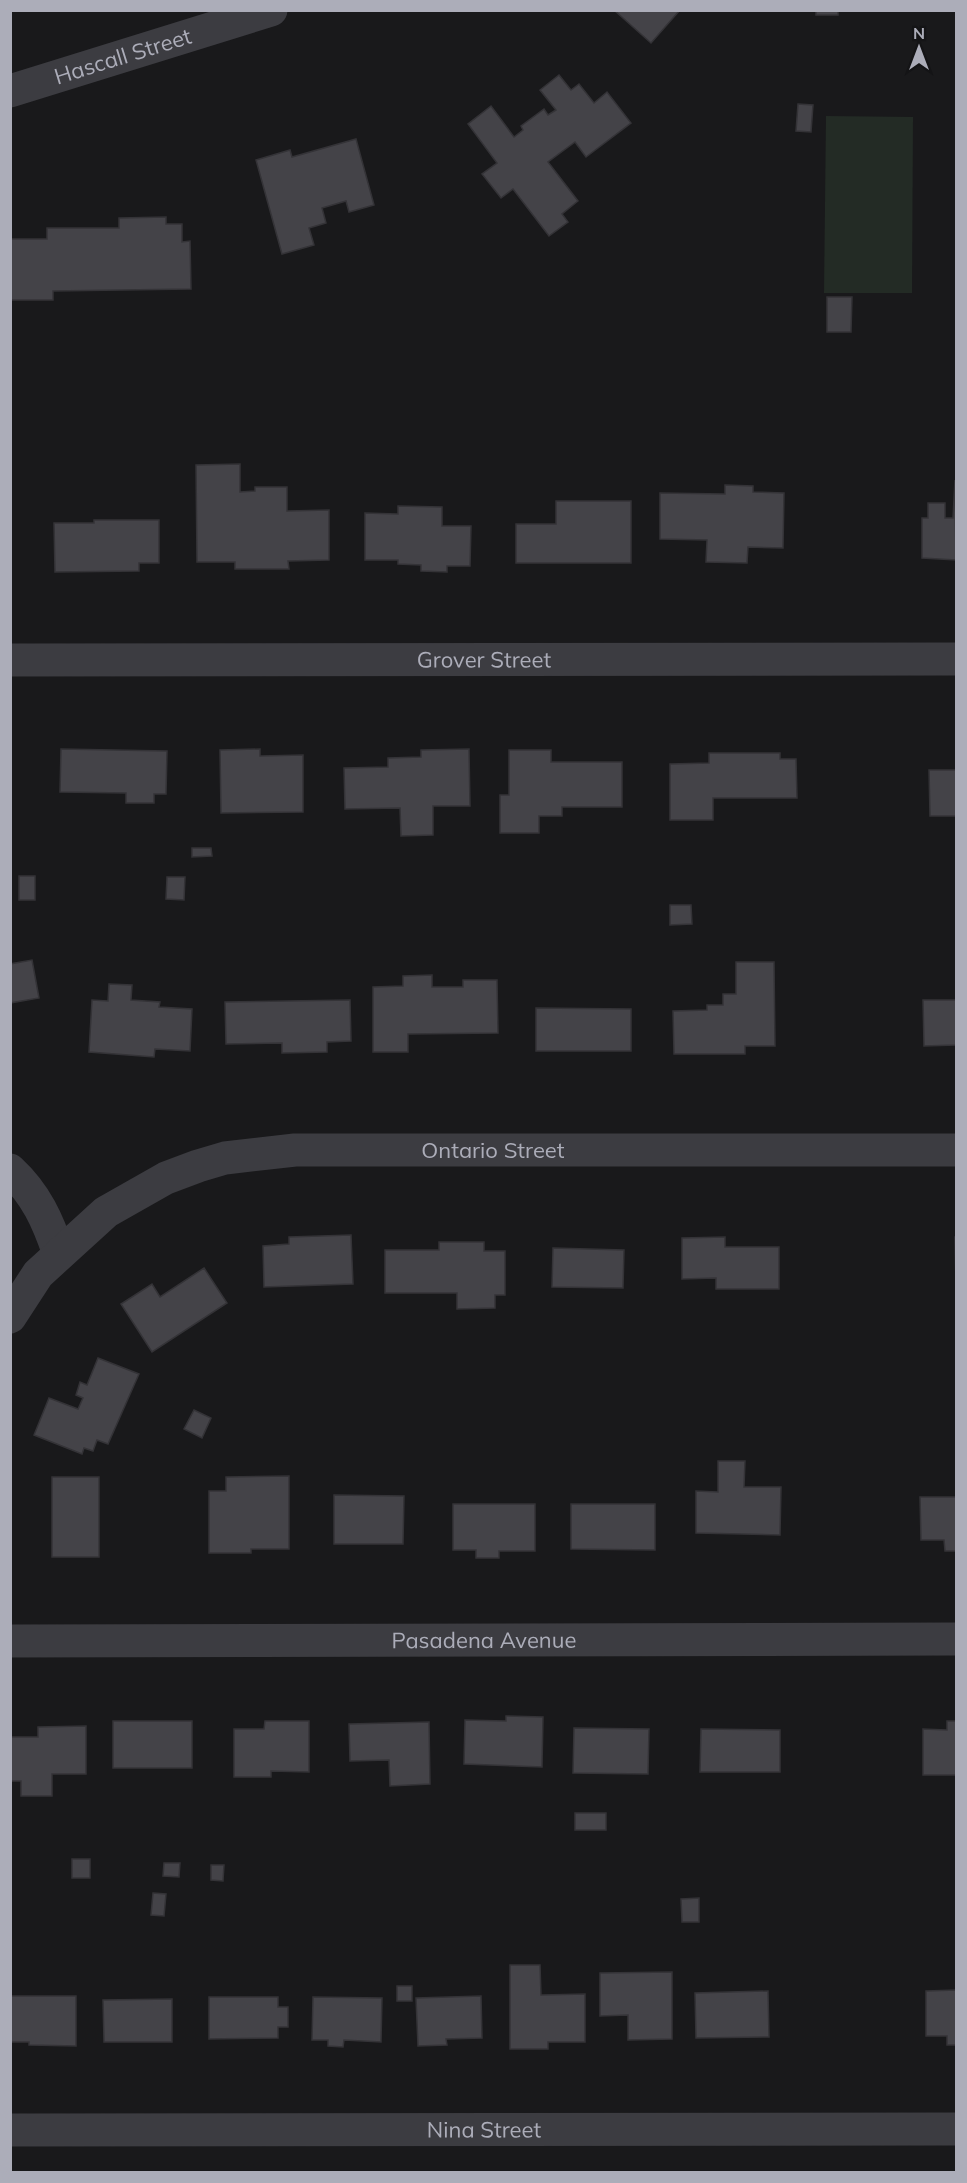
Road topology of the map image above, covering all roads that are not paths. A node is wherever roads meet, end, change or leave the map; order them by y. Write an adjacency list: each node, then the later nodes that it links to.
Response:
1 (271, 10): 2 (street, Hascall Street)
2 (10, 91)
3 (957, 659): 4 (street, Grover Street)
4 (10, 660)
5 (957, 1150): 7 (street, Ontario Street)
6 (10, 1170): 7 (street)
7 (59, 1254): 8 (street, Ontario Street)
8 (10, 1317)
9 (957, 1639): 10 (street, Pasadena Avenue)
10 (10, 1641)
11 (957, 2129): 12 (street, Nina Street)
12 (10, 2130)

